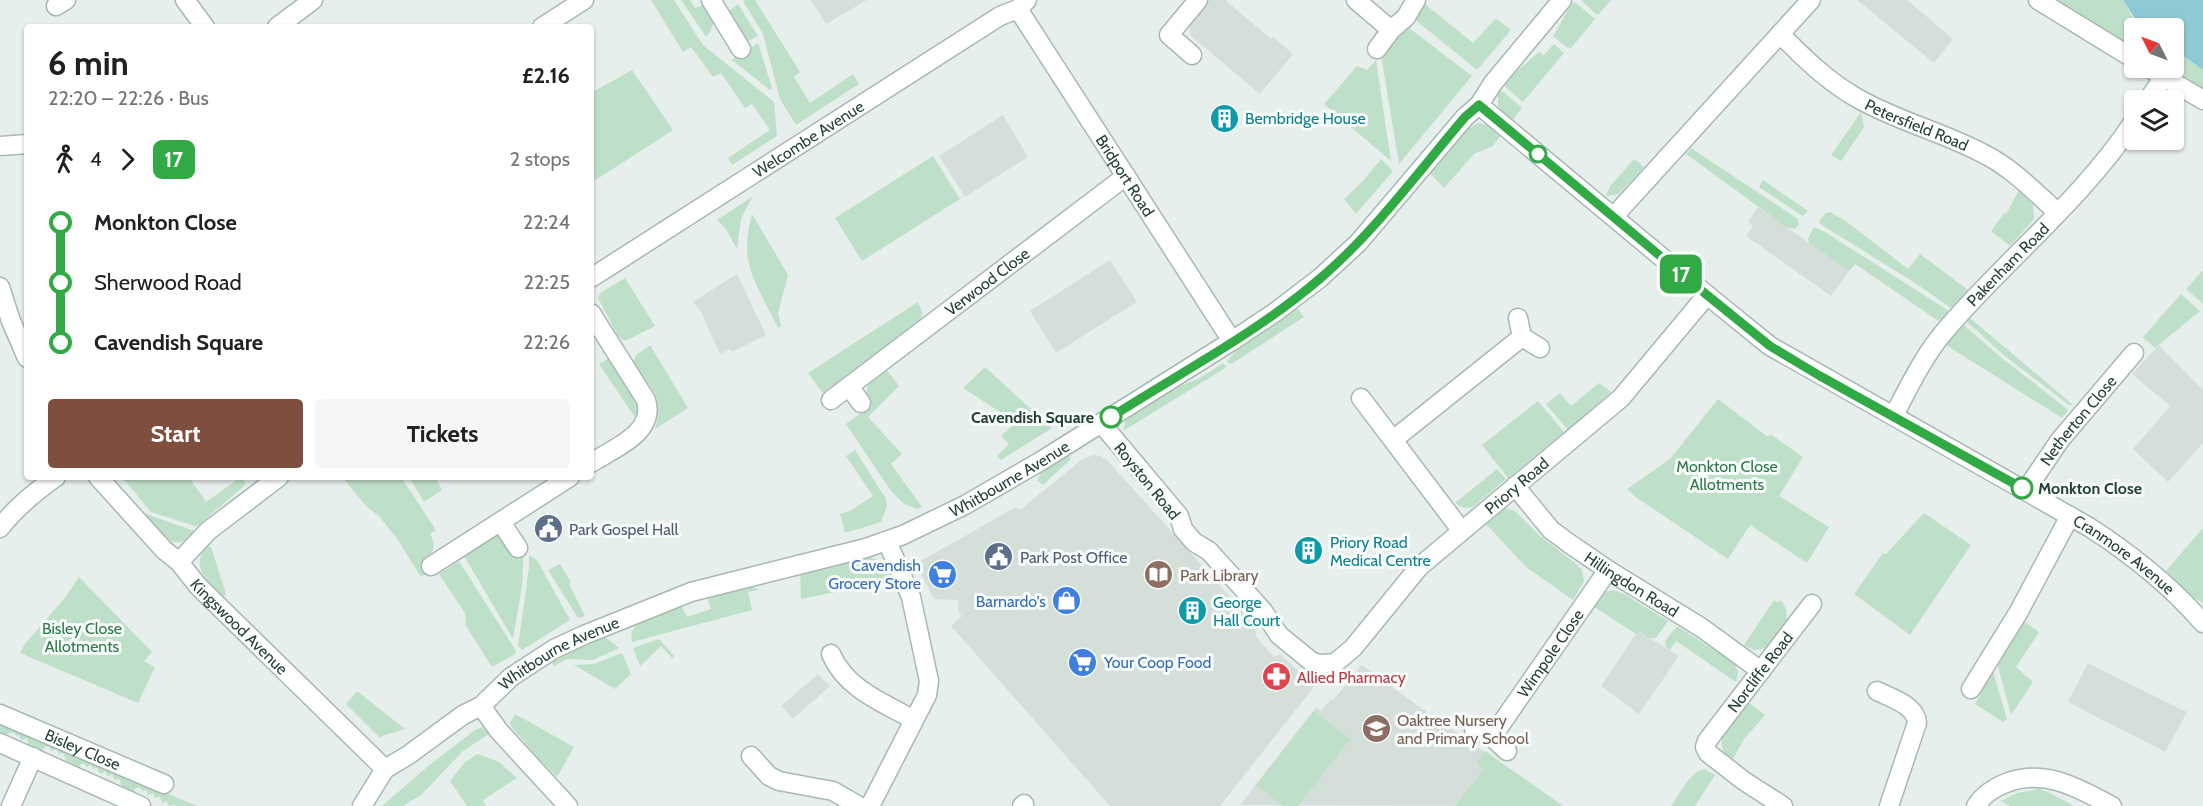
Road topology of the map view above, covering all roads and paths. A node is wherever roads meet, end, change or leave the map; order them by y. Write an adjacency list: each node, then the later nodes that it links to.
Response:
1 (185, 0): 12 (street)
2 (313, 0): 13 (street)
3 (584, 0): 14 (street)
4 (711, 0): 17 (street)
5 (1198, 0): 20 (street)
6 (1356, 0): 15 (street)
7 (1416, 0): 15 (street)
8 (1562, 0): 23 (street, Whitbourne Avenue)
9 (1811, 0): 16 (street)
10 (2038, 0): 19 (street)
11 (1022, 4): 27 (street, Bridport Road); 30 (street, Welcombe Avenue)
12 (203, 24)
13 (281, 24)
14 (547, 24)
15 (1391, 30): 18 (street)
16 (1780, 34): 28 (street, Petersfield Road); 29 (street)
17 (741, 49)
18 (1377, 50)
19 (2124, 53)
20 (1192, 55)
21 (2166, 78): 22 (street)
22 (2203, 100)
23 (1479, 105): 29 (street, Cranmore Avenue); 36 (street, Whitbourne Avenue)
24 (2124, 134): 28 (street, Pakenham Road)
25 (24, 144): 26 (street)
26 (0, 146)
27 (1126, 176): 36 (street, Bridport Road); 40 (street, Verwood Close)
28 (2057, 212): 44 (street, Pakenham Road)
29 (1614, 216): 32 (street, Cranmore Avenue)
30 (594, 276)
31 (0, 287): 38 (street)
32 (1707, 295): 44 (street, Cranmore Avenue); 52 (street, Priory Road)
33 (594, 318): 47 (street)
34 (1518, 318): 35 (street)
35 (1522, 337): 37 (street); 46 (street)
36 (1232, 341): 45 (street, Whitbourne Avenue)
37 (1540, 348)
38 (24, 351)
39 (2134, 353): 53 (street, Netherton Close)
40 (849, 386): 42 (street, Verwood Close); 43 (street)
41 (1361, 398): 46 (street)
42 (831, 400)
43 (861, 403)
44 (1894, 415): 53 (street, Cranmore Avenue)
45 (1101, 423): 58 (street, Whitbourne Avenue); 66 (street, Royston Road)
46 (1393, 440): 57 (street)
47 (594, 461)
48 (52, 480): 56 (street)
49 (101, 480): 60 (street, Kingswood Avenue)
50 (275, 480): 60 (street)
51 (565, 480): 55 (street)
52 (1515, 486): 57 (street, Priory Road); 62 (street, Hillingdon Road)
53 (2026, 490): 54 (street, Cranmore Avenue)
54 (2070, 516): 64 (street, Cranmore Avenue); 68 (street)
55 (501, 522): 59 (street); 61 (street)
56 (0, 528)
57 (1461, 530): 66 (street, Priory Road)
58 (887, 541): 70 (street, Whitbourne Avenue); 72 (street)
59 (518, 548)
60 (179, 562): 79 (street, Kingswood Avenue)
61 (431, 566)
62 (1608, 570): 67 (street, Hillingdon Road); 74 (street, Wimpole Close)
63 (1812, 604): 67 (street, Norcliffe Road)
64 (2203, 623)
65 (831, 654): 72 (street)
66 (1320, 664)
67 (1761, 671): 81 (street, Norcliffe Road)
68 (1971, 689)
69 (1877, 691): 88 (street)
70 (480, 706): 79 (street, Whitbourne Avenue); 85 (street)
71 (0, 714): 80 (street, Bisley Close)
72 (914, 720): 87 (street)
73 (1474, 729): 74 (street)
74 (1492, 737): 76 (street)
75 (0, 743): 78 (street)
76 (1507, 751)
77 (751, 756): 86 (street)
78 (33, 758): 82 (street); 83 (street)
79 (385, 769): 84 (street, Whitbourne Avenue)
80 (164, 784)
81 (1775, 804)
82 (11, 806)
83 (141, 806)
84 (362, 806)
85 (568, 806)
86 (859, 806)
87 (870, 806)
88 (1890, 806)
89 (1977, 806): 90 (street)
90 (2112, 806)

